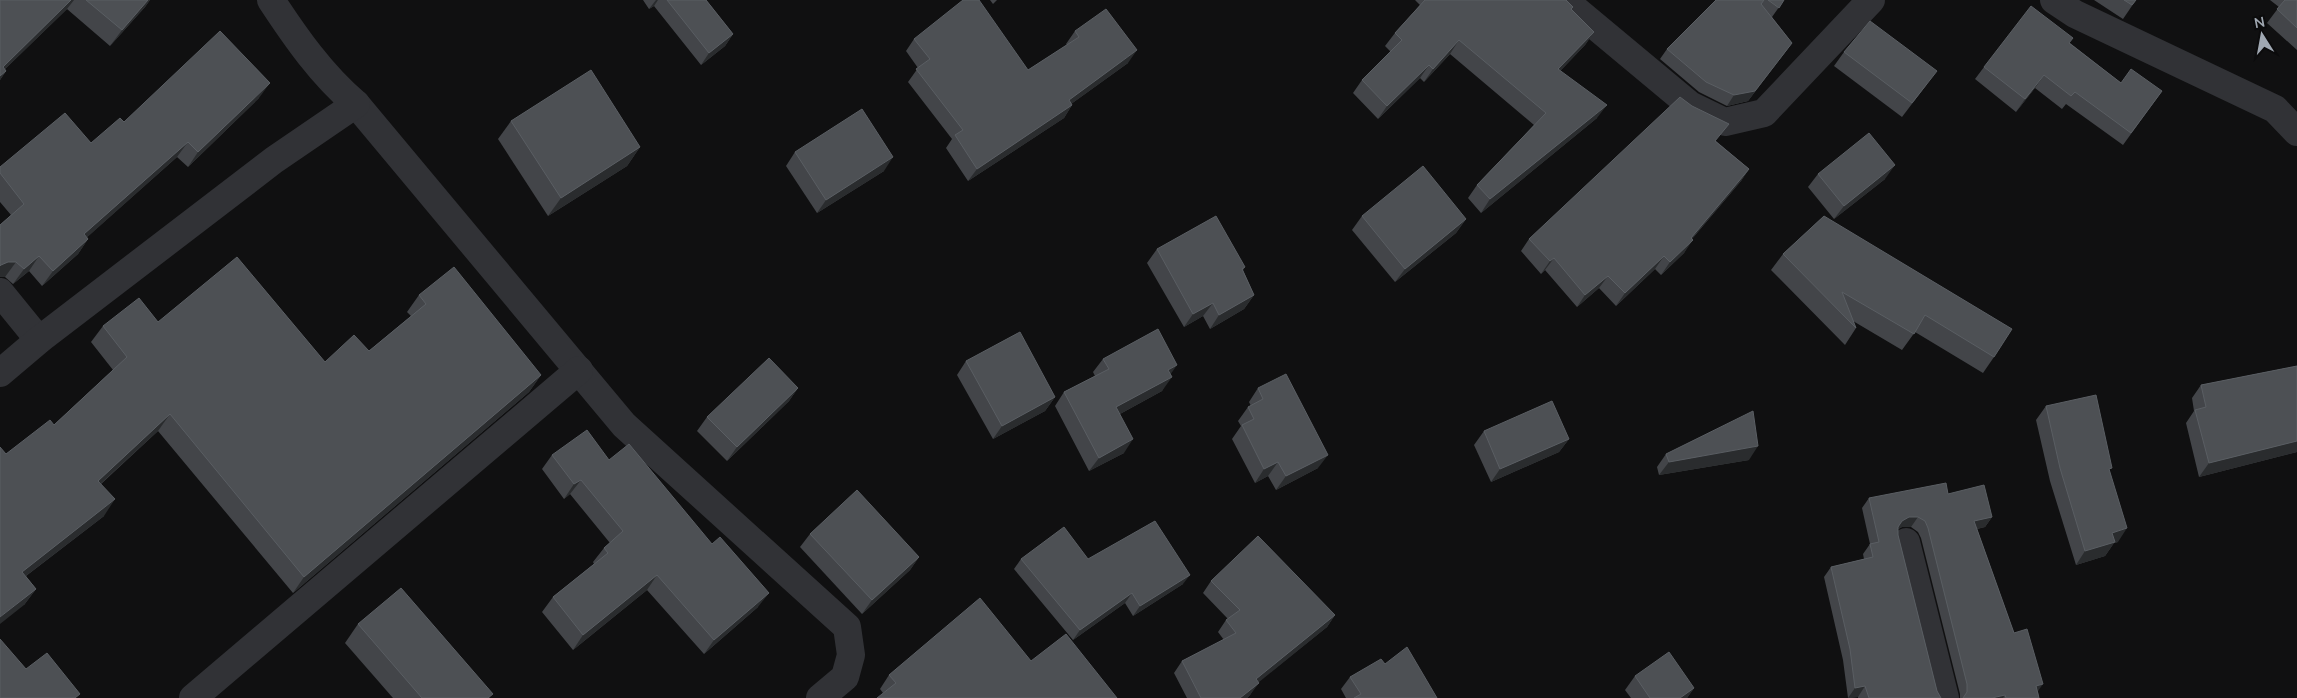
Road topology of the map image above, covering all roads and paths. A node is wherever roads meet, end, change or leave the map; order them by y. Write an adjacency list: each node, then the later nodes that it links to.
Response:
1 (271, 0): 5 (street)
2 (1564, 0): 3 (street)
3 (1871, 0)
4 (2054, 0): 6 (street)
5 (356, 104): 8 (street); 9 (street)
6 (2297, 132)
7 (0, 292): 8 (street)
8 (39, 340): 10 (street)
9 (578, 370): 12 (street); 13 (street)
10 (0, 373)
11 (1906, 542): 14 (street)
12 (193, 698)
13 (820, 698)
14 (1945, 698)

